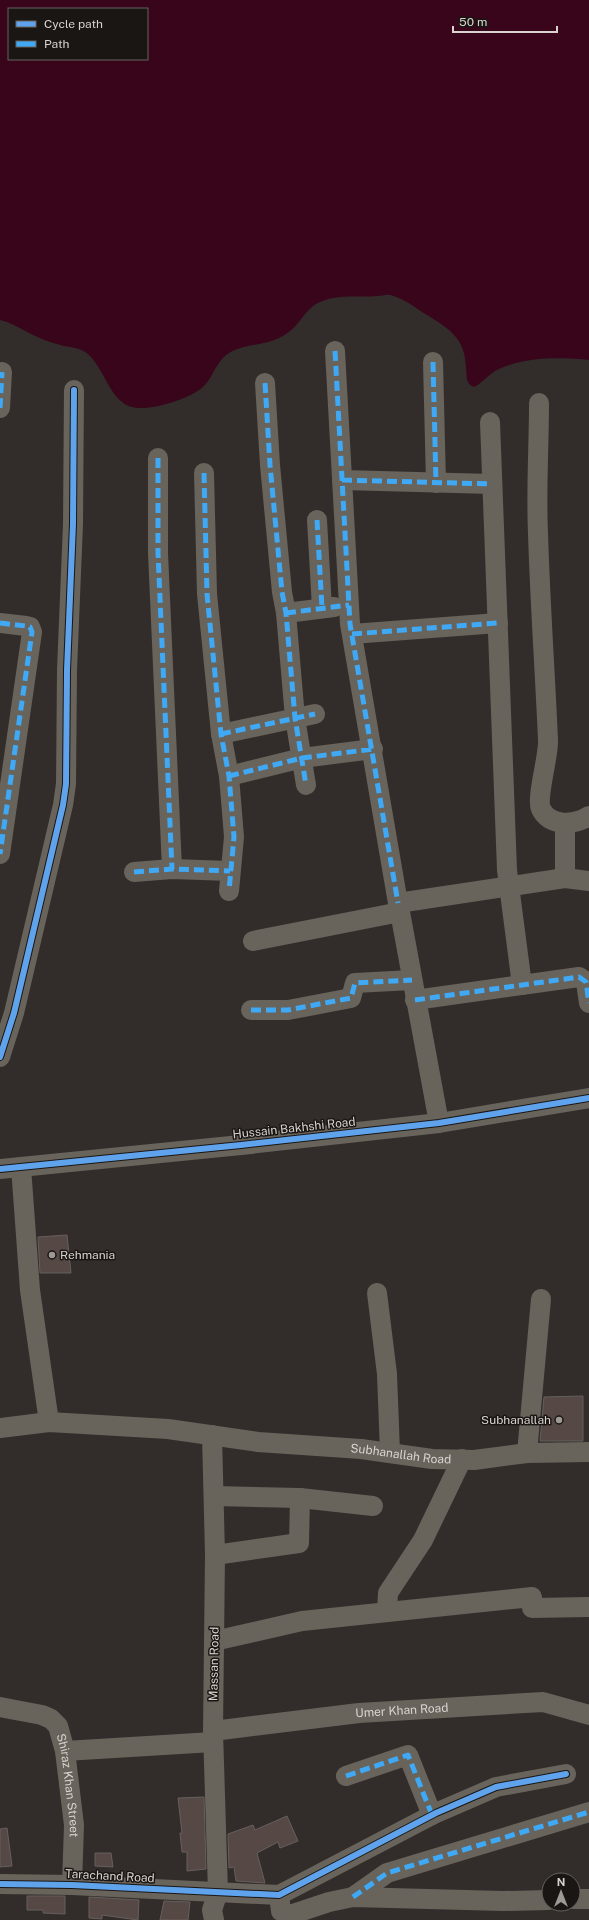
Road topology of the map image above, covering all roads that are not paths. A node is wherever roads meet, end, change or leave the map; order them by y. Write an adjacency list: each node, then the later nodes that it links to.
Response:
1 (335, 351): 11 (street)
2 (433, 362): 12 (street)
3 (2, 372): 7 (street)
4 (265, 383): 17 (street)
5 (74, 390): 46 (street)
6 (539, 403): 29 (street)
7 (0, 408)
8 (490, 422): 13 (street)
9 (158, 458): 31 (street)
10 (204, 473): 23 (street)
11 (342, 480): 12 (street); 15 (street)
12 (436, 482): 13 (street)
13 (492, 484): 19 (street)
14 (317, 520): 16 (street)
15 (349, 605): 16 (street); 20 (street)
16 (322, 608): 17 (street)
17 (286, 613): 22 (street)
18 (0, 623): 30 (street)
19 (498, 623): 20 (street); 36 (street)
20 (352, 634): 24 (street)
21 (315, 714): 22 (street)
22 (295, 718): 23 (street); 25 (street)
23 (221, 734): 26 (street)
24 (373, 749): 25 (street); 38 (street)
25 (302, 758): 26 (street); 27 (street)
26 (229, 776): 32 (street)
27 (306, 786)
28 (589, 816): 29 (street)
29 (565, 824): 34 (street)
30 (0, 854)
31 (172, 869): 32 (street); 33 (street)
32 (230, 871): 37 (street)
33 (134, 872)
34 (565, 878): 35 (street); 36 (street)
35 (589, 881)
36 (509, 886): 38 (street); 41 (street)
37 (229, 891)
38 (399, 908): 39 (street); 40 (street)
39 (253, 941)
40 (412, 980): 43 (street); 45 (street)
41 (522, 986): 42 (street); 43 (street)
42 (589, 999): 44 (street)
43 (415, 1000): 48 (street)
44 (589, 1003)
45 (251, 1010)
46 (0, 1057)
47 (589, 1098): 48 (street, Hussain Bakhshi Road)
48 (439, 1123): 49 (street, Hussain Bakhshi Road)
49 (21, 1167): 50 (street, Hussain Bakhshi Road); 53 (street)
50 (0, 1169)
51 (377, 1293): 56 (street)
52 (542, 1299): 58 (street)
53 (48, 1422): 54 (street, Subhanallah Road); 55 (street, Subhanallah Road)
54 (0, 1428)
55 (212, 1435): 56 (street, Subhanallah Road); 60 (street, Massan Road)
56 (390, 1452): 59 (street, Subhanallah Road)
57 (589, 1452): 58 (street, Subhanallah Road)
58 (527, 1453): 59 (street, Subhanallah Road)
59 (462, 1459): 65 (street)
60 (214, 1496): 61 (street); 63 (street, Massan Road)
61 (300, 1498): 62 (street); 63 (street)
62 (373, 1506)
63 (215, 1555): 66 (street, Massan Road)
64 (589, 1607): 65 (street)
65 (387, 1612): 66 (street)
66 (214, 1641): 69 (street, Massan Road)
67 (0, 1707): 70 (street, Shiraz Khan Street)
68 (589, 1715): 69 (street, Umer Khan Road)
69 (213, 1736): 70 (street, Umer Khan Road); 77 (street, Massan Road)
70 (65, 1751): 76 (street, Shiraz Khan Street)
71 (566, 1774): 74 (street)
72 (346, 1776): 74 (street)
73 (589, 1812): 79 (street)
74 (432, 1815): 78 (street)
75 (0, 1884): 76 (street, Tarachand Road)
76 (72, 1885): 77 (street, Tarachand Road)
77 (218, 1892): 78 (street, Tarachand Road); 81 (street, Massan Road)
78 (279, 1895): 79 (street)
79 (353, 1897): 80 (street)
80 (541, 1900)
81 (214, 1920)

